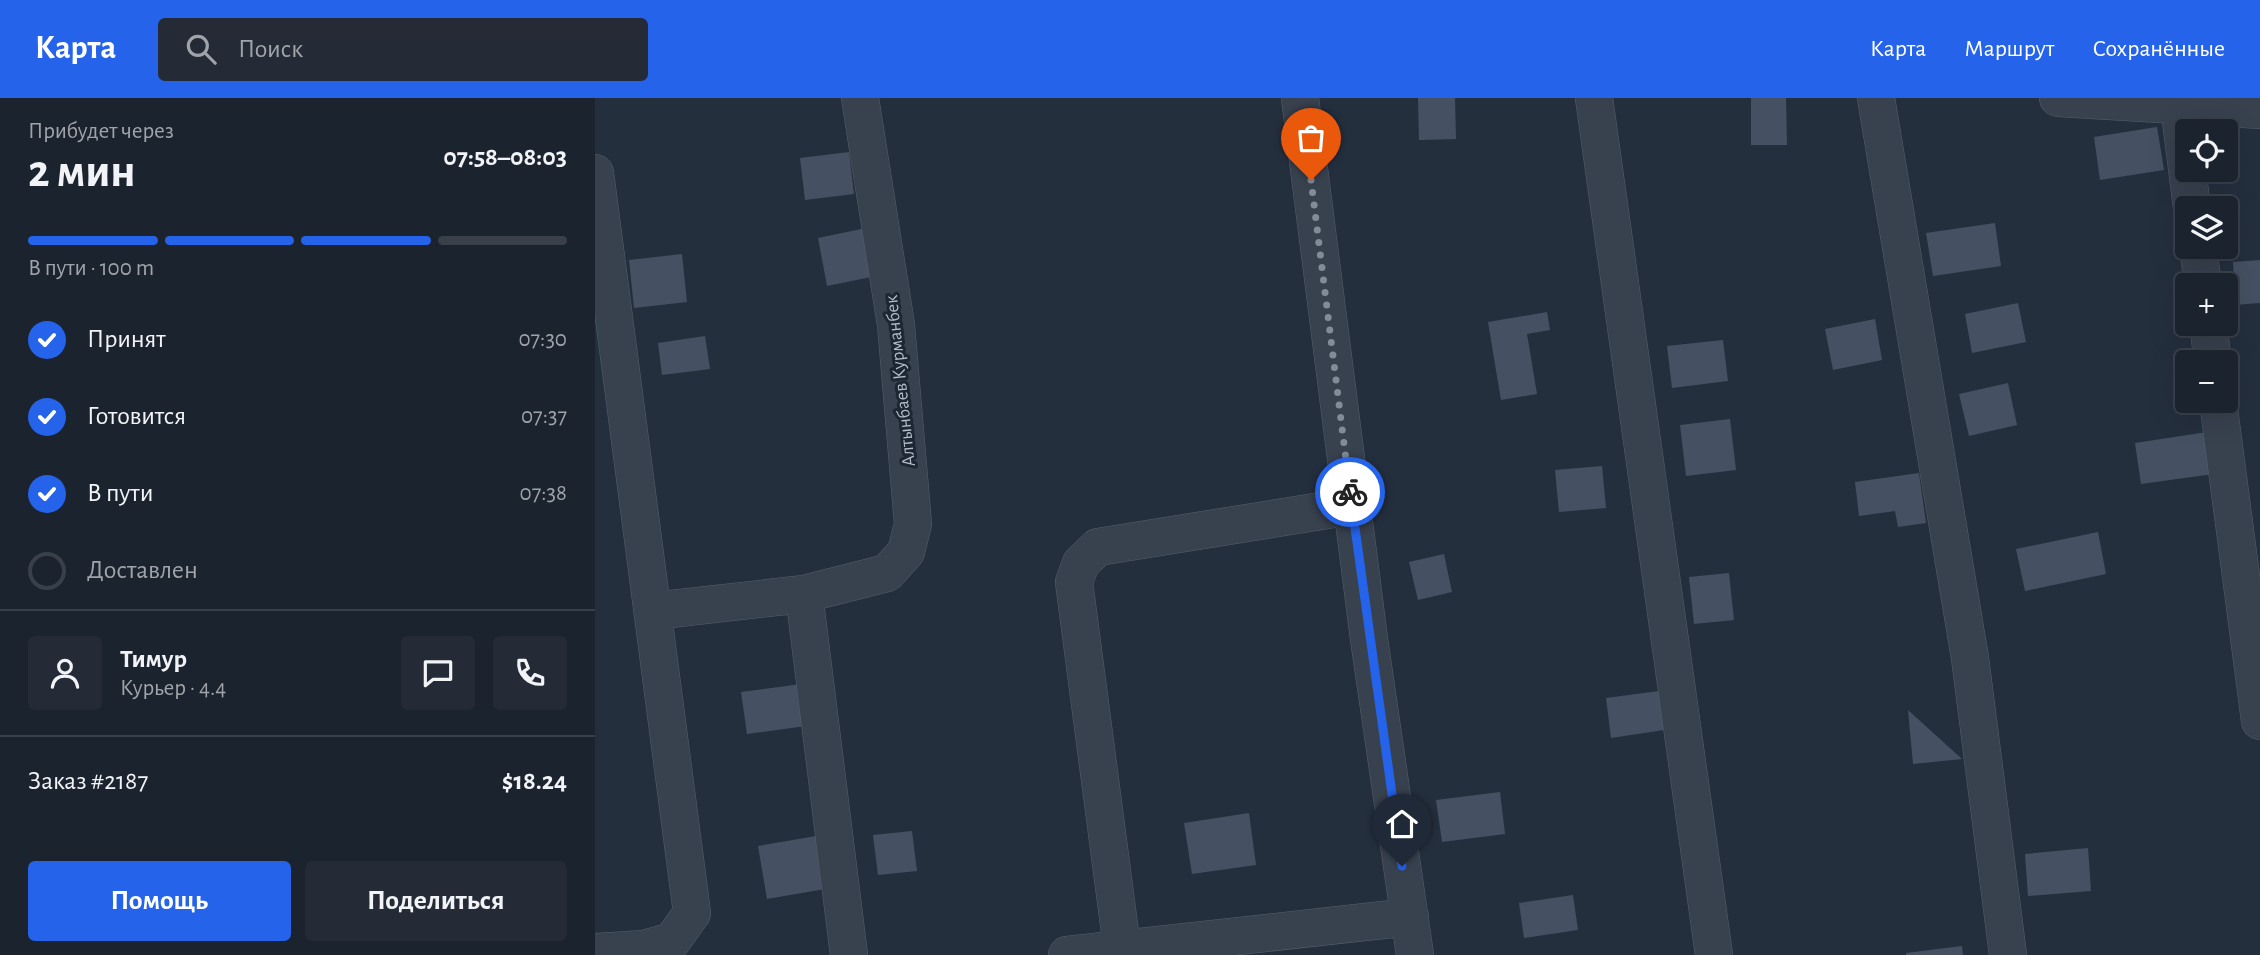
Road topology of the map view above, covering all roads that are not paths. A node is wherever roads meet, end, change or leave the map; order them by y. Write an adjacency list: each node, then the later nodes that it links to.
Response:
1 (860, 98): 12 (street, Алтынбаев Курманбек)
2 (1300, 98): 11 (street)
3 (1594, 98): 21 (street)
4 (1876, 98): 22 (street)
5 (2058, 98): 6 (street)
6 (2179, 105): 7 (street); 9 (street)
7 (2260, 110)
8 (595, 173): 13 (street)
9 (2190, 196)
10 (2220, 413): 14 (street)
11 (1352, 506): 15 (street); 17 (street)
12 (804, 594): 13 (street, Алтынбаев Курманбек); 18 (street)
13 (653, 611): 16 (street)
14 (2260, 720)
15 (1410, 917): 17 (street); 20 (street)
16 (595, 952)
17 (1123, 952): 19 (street)
18 (849, 955)
19 (1067, 955)
20 (1415, 955)
21 (1714, 955)
22 (2008, 955)

